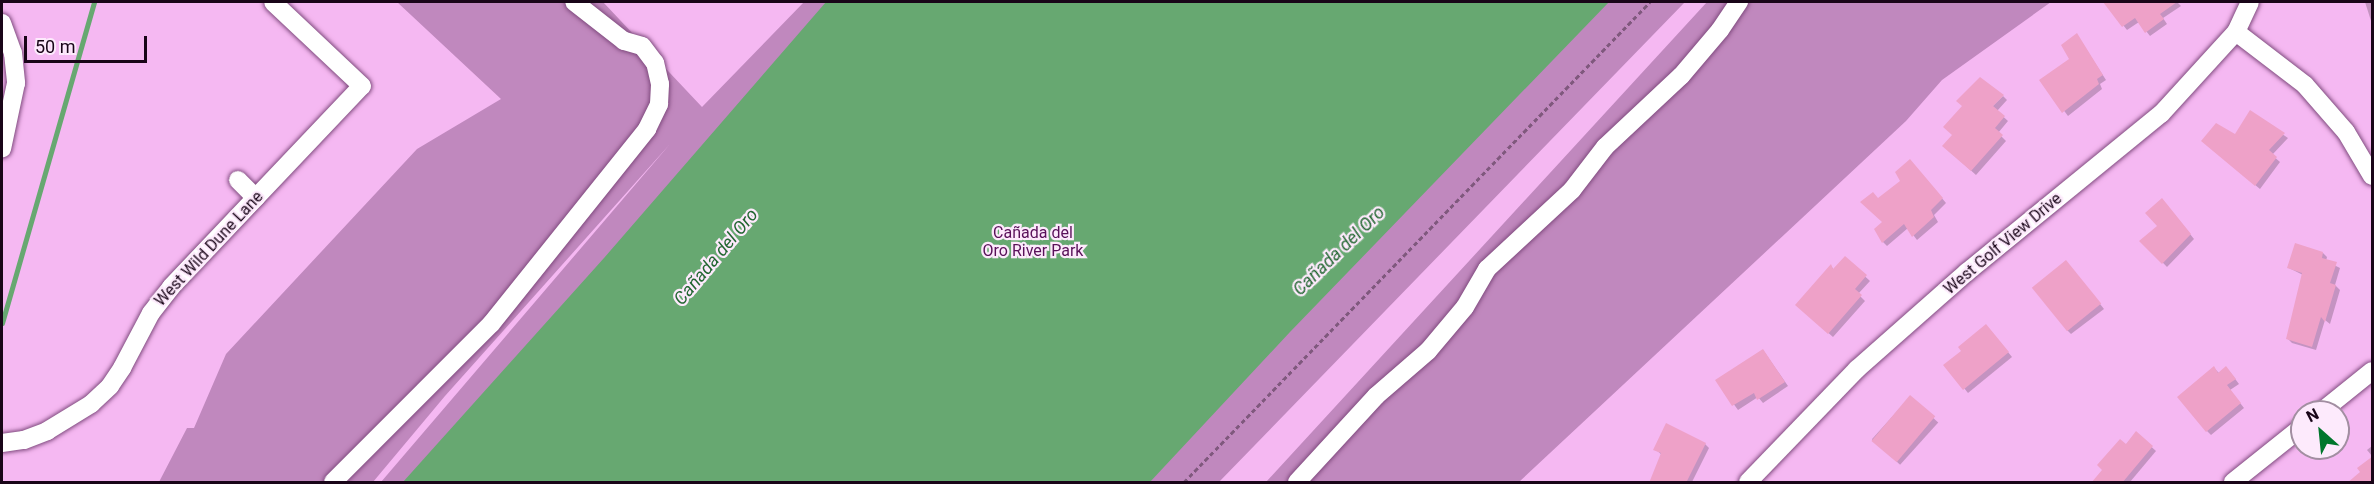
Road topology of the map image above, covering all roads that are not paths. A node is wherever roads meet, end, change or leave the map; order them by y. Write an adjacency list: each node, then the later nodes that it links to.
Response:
1 (273, 2): 10 (street, West Wild Dune Lane)
2 (574, 2): 15 (street)
3 (1739, 2): 16 (street)
4 (2250, 2): 6 (street, West Golf View Drive)
5 (2, 23): 7 (street)
6 (2236, 32): 8 (street); 17 (street, West Golf View Drive)
7 (2, 149)
8 (2373, 176)
9 (238, 180): 10 (street)
10 (256, 198): 14 (street, West Wild Dune Lane)
11 (2373, 371): 12 (street)
12 (2336, 400)
13 (2290, 437): 18 (street)
14 (2, 444)
15 (333, 483)
16 (1297, 483)
17 (1748, 483)
18 (2233, 483)

